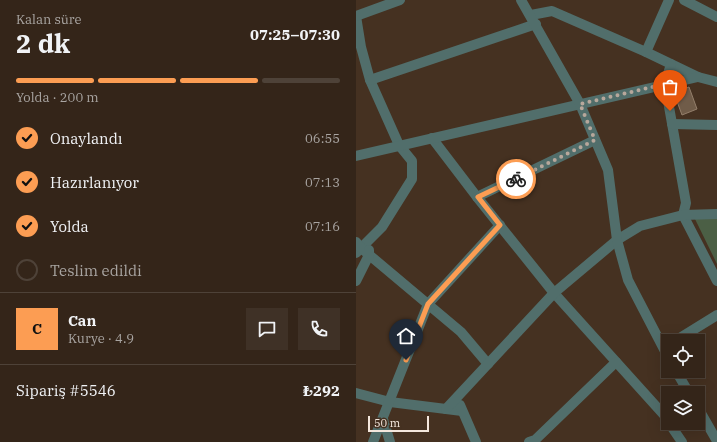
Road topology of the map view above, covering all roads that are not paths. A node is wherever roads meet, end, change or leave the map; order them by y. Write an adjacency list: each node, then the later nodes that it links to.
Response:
1 (400, 0): 6 (street)
2 (522, 0): 5 (street)
3 (669, 0): 9 (street)
4 (684, 0): 7 (street)
5 (531, 15): 8 (street); 9 (street)
6 (356, 16): 12 (street)
7 (717, 17)
8 (536, 24): 12 (street); 15 (street)
9 (646, 52): 10 (street)
10 (671, 64): 11 (street); 14 (street)
11 (698, 77): 13 (street); 14 (street)
12 (370, 80): 20 (street)
13 (717, 82)
14 (665, 84): 15 (street); 16 (street)
15 (580, 104): 18 (street); 19 (street)
16 (672, 124): 17 (street); 24 (street)
17 (717, 125)
18 (432, 138): 20 (street); 22 (street)
19 (595, 140): 22 (street); 26 (street)
20 (399, 145): 21 (street); 27 (street)
21 (356, 156)
22 (478, 197): 25 (street)
23 (717, 214): 24 (street)
24 (683, 215): 26 (street); 30 (street)
25 (500, 225): 31 (street); 32 (street)
26 (617, 240): 31 (street); 35 (street)
27 (360, 246): 28 (street)
28 (369, 255): 29 (street); 32 (street)
29 (356, 281)
30 (717, 281)
31 (554, 293): 36 (street); 37 (street)
32 (428, 304): 37 (street); 40 (street)
33 (717, 315): 34 (street)
34 (686, 334)
35 (661, 341)
36 (616, 362): 43 (street); 51 (street)
37 (488, 364): 39 (street)
38 (356, 393): 40 (street)
39 (457, 396): 41 (street); 42 (street)
40 (390, 402): 41 (street); 44 (street)
41 (446, 409): 42 (street)
42 (462, 411): 50 (street)
43 (661, 411)
44 (383, 419): 48 (street); 49 (street)
45 (705, 420): 47 (street)
46 (674, 430): 52 (street)
47 (717, 441)
48 (373, 442)
49 (390, 442)
50 (476, 442)
51 (529, 442)
52 (682, 442)

